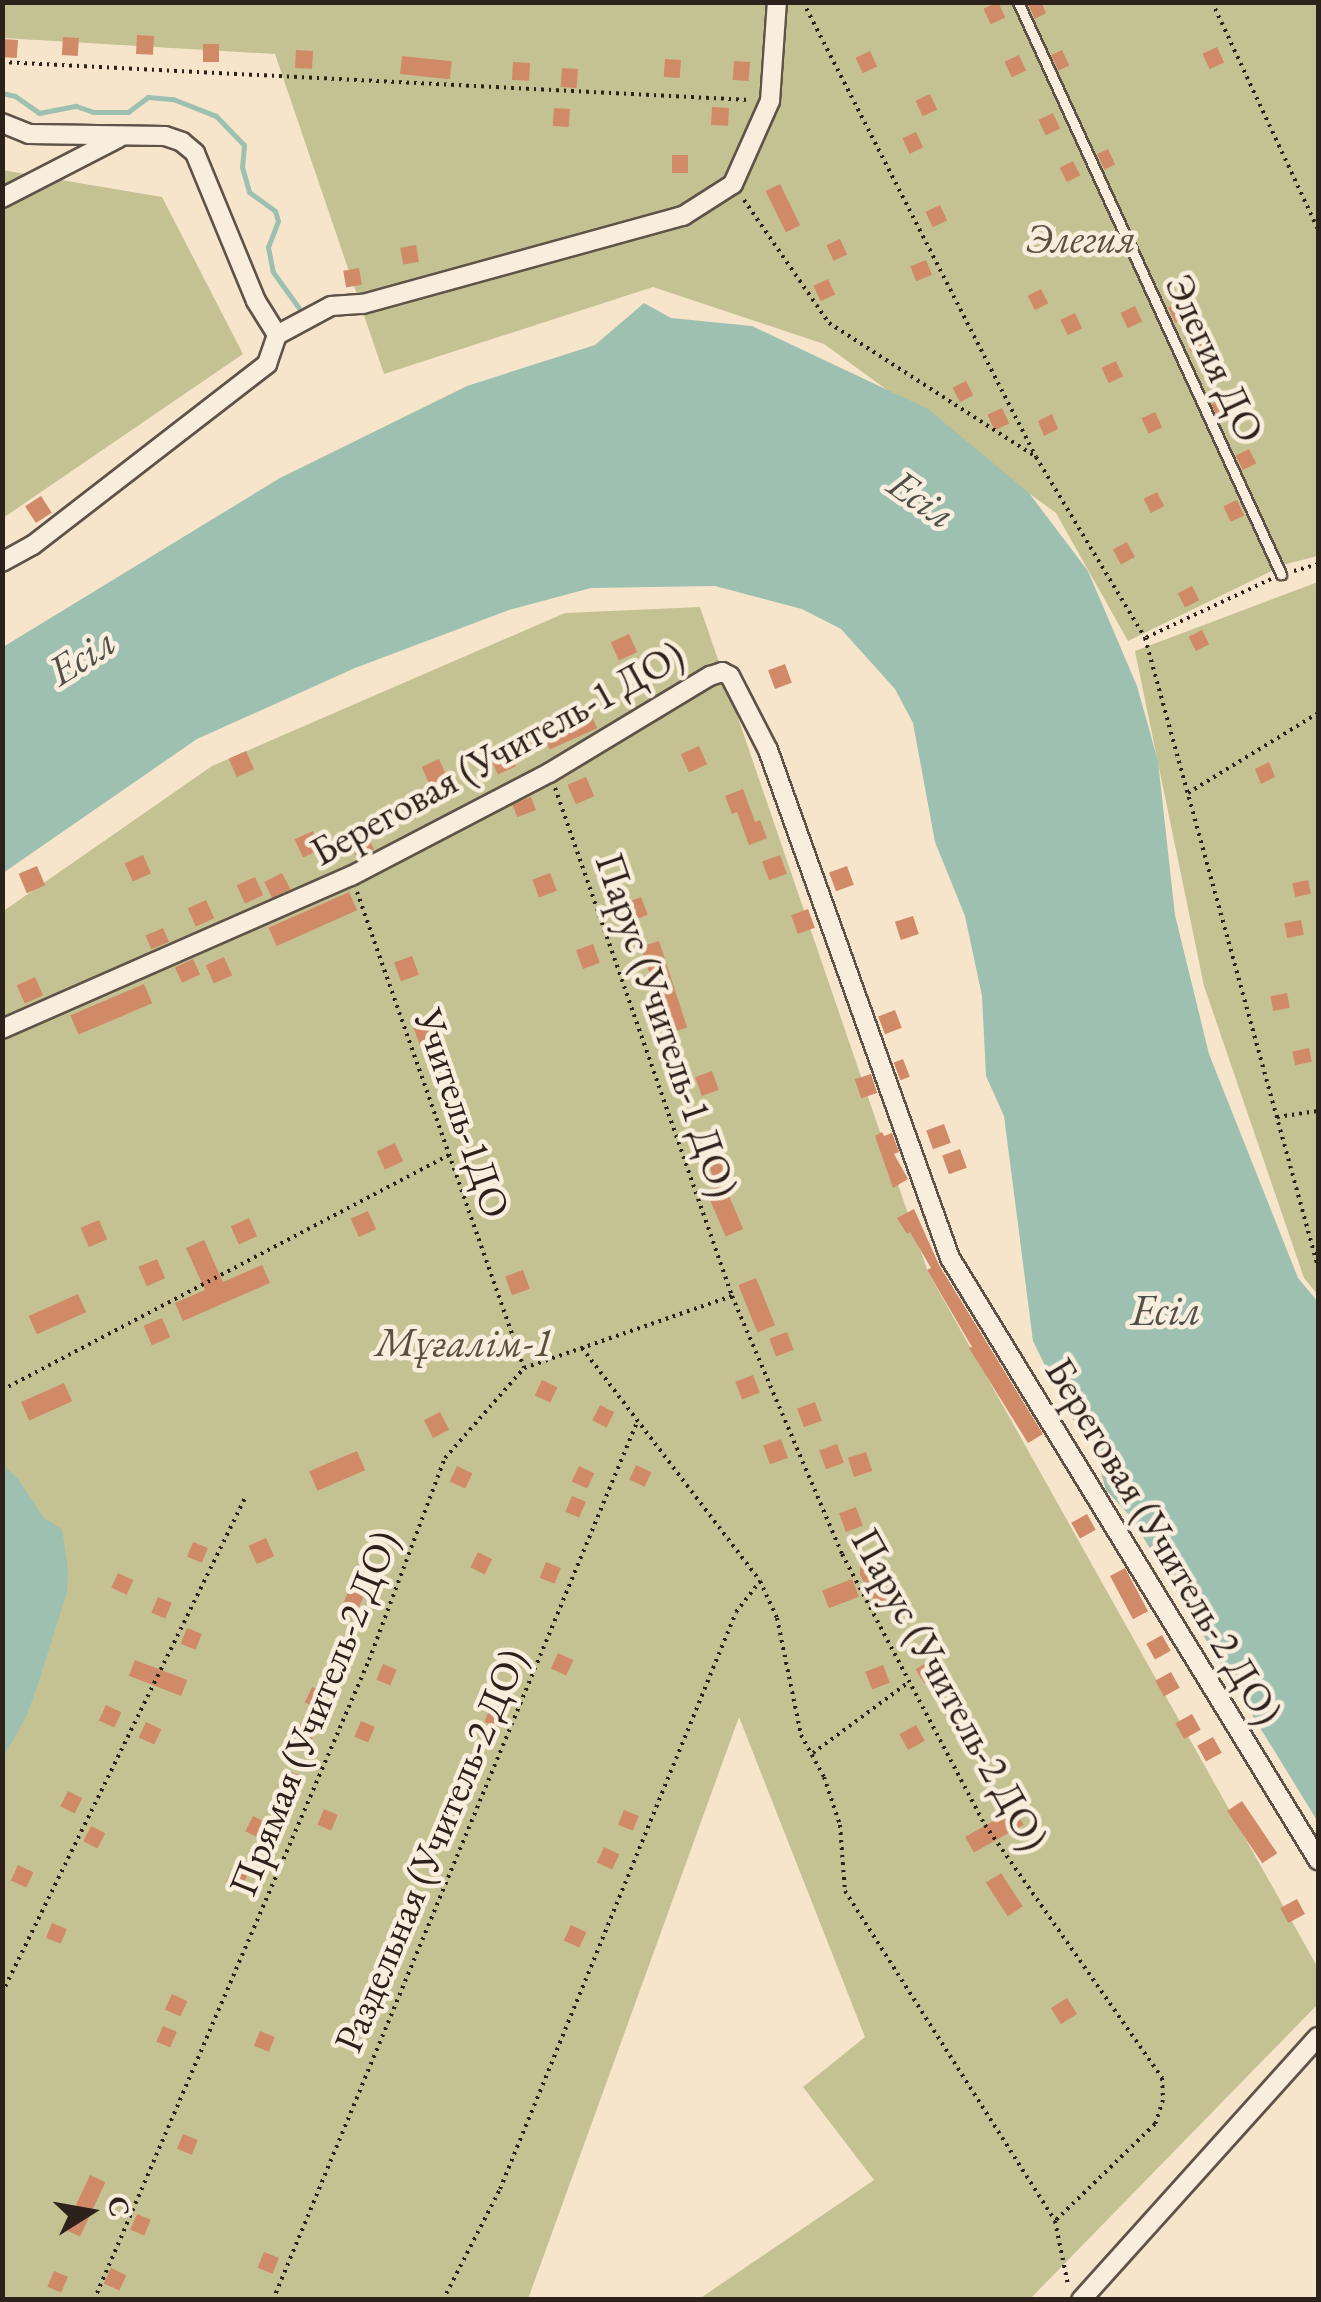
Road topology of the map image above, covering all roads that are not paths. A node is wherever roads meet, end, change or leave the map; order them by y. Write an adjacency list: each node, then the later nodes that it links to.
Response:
1 (777, 2): 6 (street)
2 (1018, 2): 8 (lane, Элегия ДО)
3 (2, 123): 4 (street)
4 (118, 138): 5 (street); 6 (street)
5 (2, 198)
6 (277, 335): 7 (street)
7 (2, 562)
8 (1282, 574)
9 (2, 1028): 10 (street, Береговая (Учитель-1 ДО))
10 (950, 1258): 11 (street, Береговая (Учитель-2 ДО))
11 (1318, 1860)
12 (1318, 2038): 13 (street)
13 (1081, 2300)

